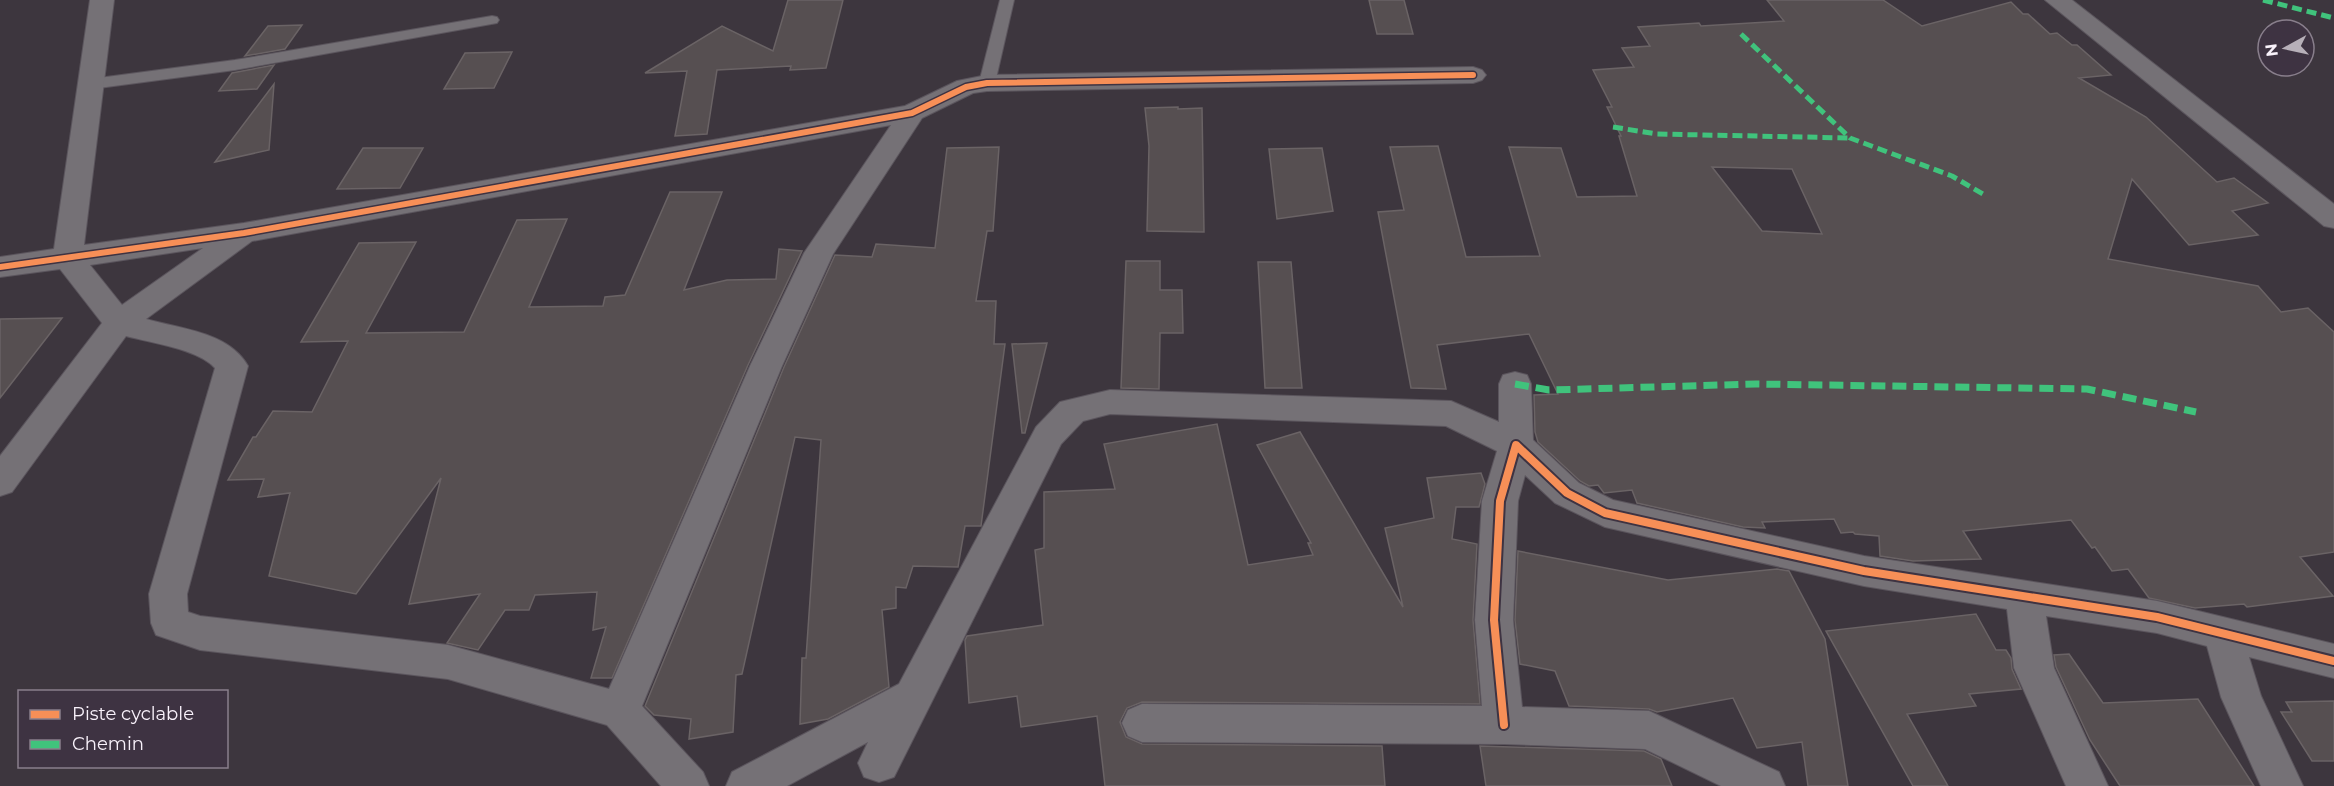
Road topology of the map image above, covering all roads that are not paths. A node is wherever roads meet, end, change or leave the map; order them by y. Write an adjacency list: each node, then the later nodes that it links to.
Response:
1 (102, 0): 7 (street)
2 (1007, 0): 6 (lane)
3 (2057, 0): 9 (street)
4 (492, 20): 7 (lane)
5 (1473, 75): 6 (street)
6 (987, 83): 8 (street)
7 (91, 84): 11 (street)
8 (912, 112): 10 (street); 21 (street)
9 (2334, 219)
10 (244, 233): 11 (street); 13 (street)
11 (68, 258): 12 (street); 13 (street)
12 (0, 267)
13 (119, 323): 16 (street); 21 (street)
14 (1515, 384): 15 (street)
15 (1516, 445): 17 (street); 20 (street); 23 (street)
16 (0, 482)
17 (2024, 596): 18 (street); 28 (street)
18 (2223, 633): 19 (street); 29 (street)
19 (2334, 661)
20 (916, 695): 24 (street); 26 (street)
21 (620, 710): 25 (street)
22 (1142, 723): 23 (street)
23 (1504, 725): 27 (street)
24 (879, 763)
25 (688, 786)
26 (747, 786)
27 (1764, 786)
28 (2087, 786)
29 (2282, 786)

